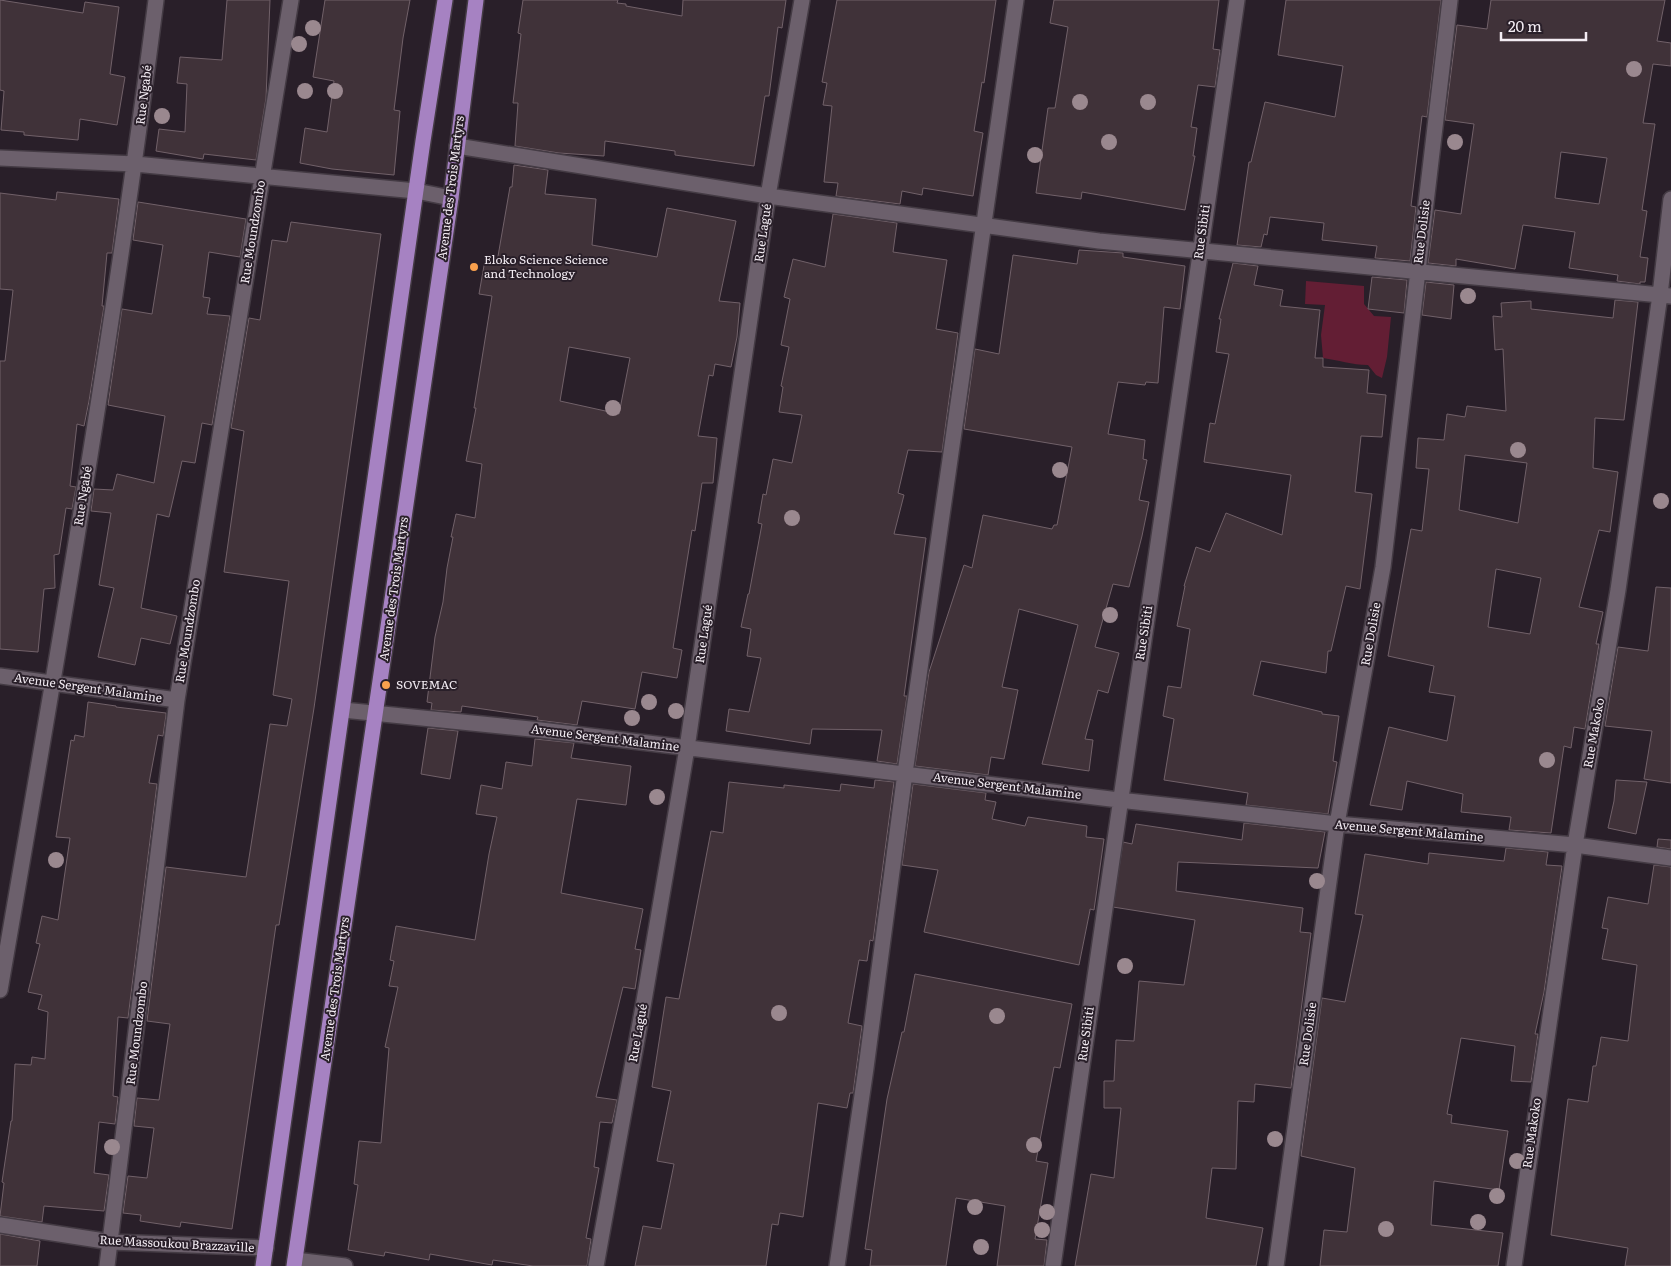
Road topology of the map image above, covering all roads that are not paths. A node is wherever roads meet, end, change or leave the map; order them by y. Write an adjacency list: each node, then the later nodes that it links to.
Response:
1 (156, 0): 11 (street, Rue Ngabé)
2 (291, 0): 12 (street, Rue Moundzombo)
3 (445, 0): 13 (main road)
4 (476, 0): 9 (main road, Avenue des Trois Martyrs)
5 (802, 0): 14 (street, Rue Lagué)
6 (1016, 0): 17 (street)
7 (1237, 0): 18 (street, Rue Sibiti)
8 (1450, 0): 19 (street, Rue Dolisie)
9 (457, 146): 14 (street); 15 (main road, Avenue des Trois Martyrs)
10 (0, 158): 11 (street)
11 (135, 164): 12 (street); 22 (street, Rue Ngabé)
12 (262, 176): 13 (street); 23 (street, Rue Moundzombo)
13 (416, 191): 15 (street); 24 (main road)
14 (768, 196): 17 (street); 26 (street, Rue Lagué)
15 (451, 198): 25 (main road, Avenue des Trois Martyrs)
16 (1671, 199): 20 (street, Rue Makoko)
17 (982, 226): 18 (street); 27 (street)
18 (1200, 250): 19 (street); 28 (street, Rue Sibiti)
19 (1418, 272): 20 (street); 29 (street, Rue Dolisie)
20 (1666, 295): 30 (street, Rue Makoko)
21 (0, 676): 22 (street, Avenue Sergent Malamine)
22 (53, 683): 23 (street, Avenue Sergent Malamine); 32 (street, Rue Ngabé)
23 (177, 700): 34 (street, Rue Moundzombo)
24 (343, 710): 25 (street, Avenue Sergent Malamine); 35 (main road)
25 (376, 712): 26 (street, Avenue Sergent Malamine); 36 (main road, Avenue des Trois Martyrs)
26 (687, 748): 27 (street, Avenue Sergent Malamine); 40 (street, Rue Lagué)
27 (905, 773): 28 (street, Avenue Sergent Malamine); 41 (street)
28 (1118, 800): 29 (street, Avenue Sergent Malamine); 42 (street, Rue Sibiti)
29 (1337, 824): 30 (street, Avenue Sergent Malamine); 43 (street, Rue Dolisie)
30 (1575, 845): 31 (street, Avenue Sergent Malamine); 44 (street, Rue Makoko)
31 (1671, 858)
32 (0, 990)
33 (0, 1224): 34 (street, Rue Massoukou Brazzaville)
34 (111, 1242): 35 (street, Rue Massoukou Brazzaville); 37 (street, Rue Moundzombo)
35 (266, 1248): 38 (main road)
36 (294, 1263): 39 (street)
37 (108, 1266)
38 (263, 1266)
39 (345, 1266)
40 (596, 1266)
41 (837, 1266)
42 (1053, 1266)
43 (1276, 1266)
44 (1514, 1266)

